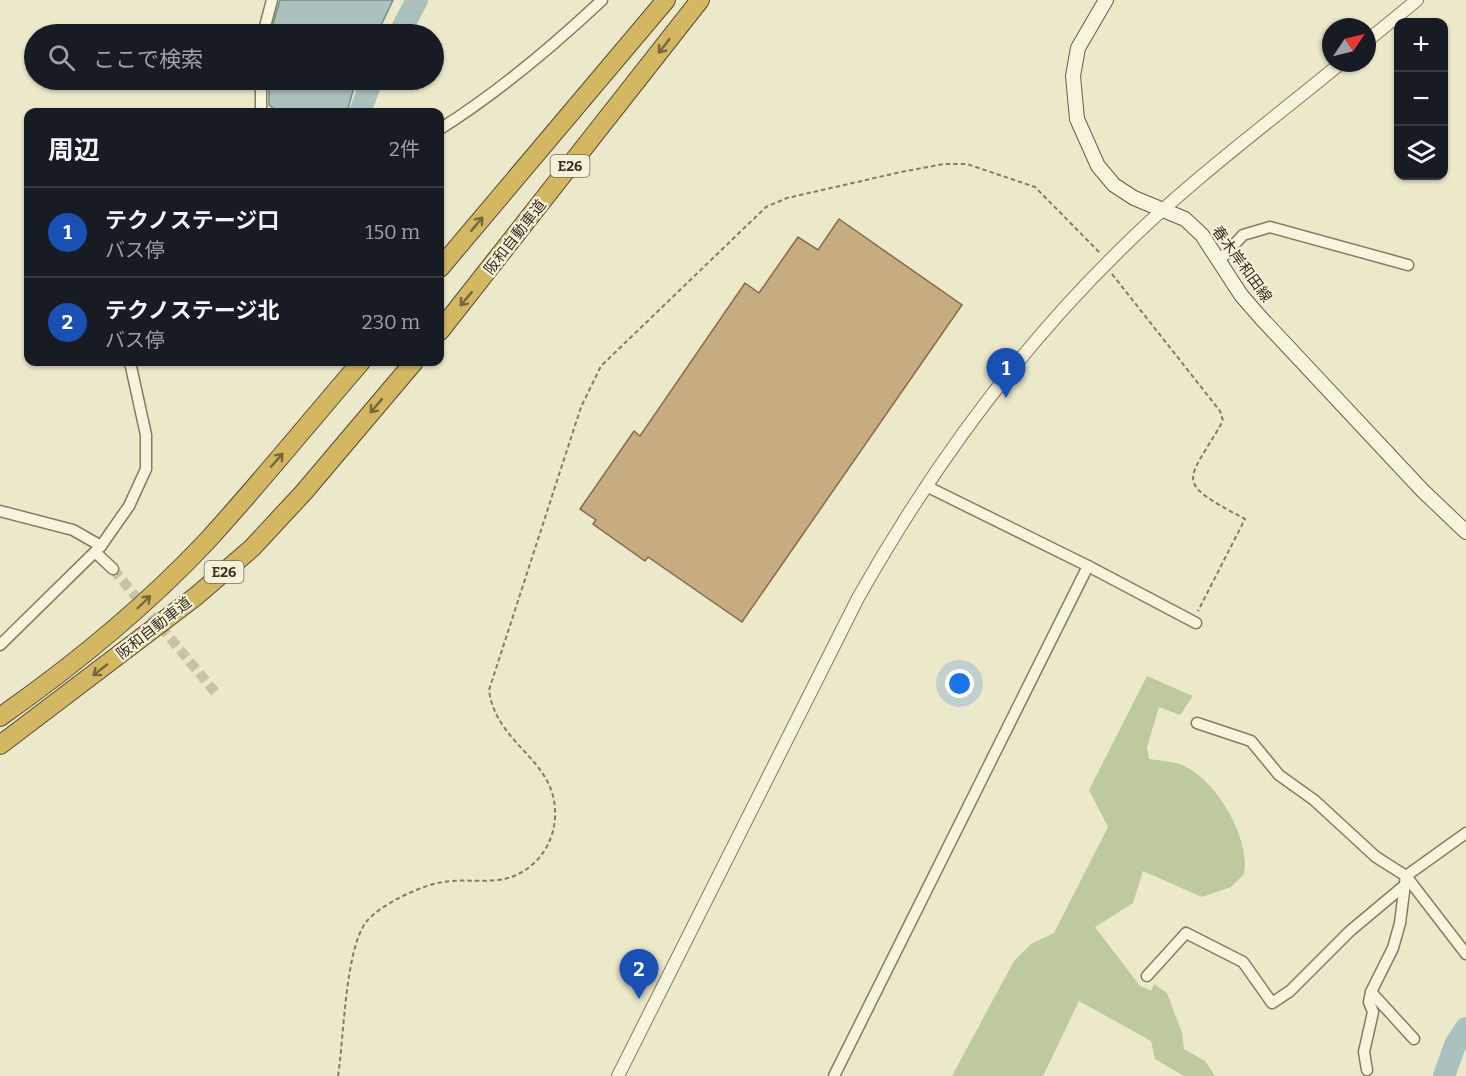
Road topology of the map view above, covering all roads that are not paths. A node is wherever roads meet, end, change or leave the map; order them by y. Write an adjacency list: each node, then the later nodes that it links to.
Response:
1 (272, 0): 7 (street)
2 (602, 0): 12 (street)
3 (666, 0): 15 (highway, E26, one-way to 3)
4 (700, 0): 17 (highway, 阪和自動車道 / E26, one-way to 17)
5 (1106, 0): 13 (main road, 春木岸和田線)
6 (1417, 0): 8 (street)
7 (266, 24)
8 (1376, 34)
9 (1330, 72): 13 (street)
10 (261, 90): 11 (street)
11 (261, 108)
12 (444, 126)
13 (1162, 211): 14 (main road, 春木岸和田線); 21 (street)
14 (1220, 260): 16 (street); 23 (main road, 春木岸和田線)
15 (444, 263)
16 (1408, 265)
17 (444, 326)
18 (131, 366): 24 (street)
19 (358, 366): 29 (highway, 阪和自動車道 / E26, one-way to 19)
20 (411, 366): 31 (highway, 阪和自動車道 / E26, one-way to 31)
21 (926, 486): 25 (street); 39 (street)
22 (0, 511): 24 (street)
23 (1466, 532)
24 (98, 549): 26 (street); 28 (street)
25 (1088, 566): 27 (street); 40 (street)
26 (113, 569)
27 (1196, 623)
28 (0, 645)
29 (0, 717)
30 (1197, 723): 33 (street)
31 (0, 745)
32 (1466, 832): 33 (street)
33 (1405, 881): 34 (street); 35 (street); 36 (street)
34 (1466, 954)
35 (1147, 976)
36 (1371, 992): 37 (street); 38 (street)
37 (1414, 1039)
38 (1367, 1070)
39 (618, 1076)
40 (834, 1076)

